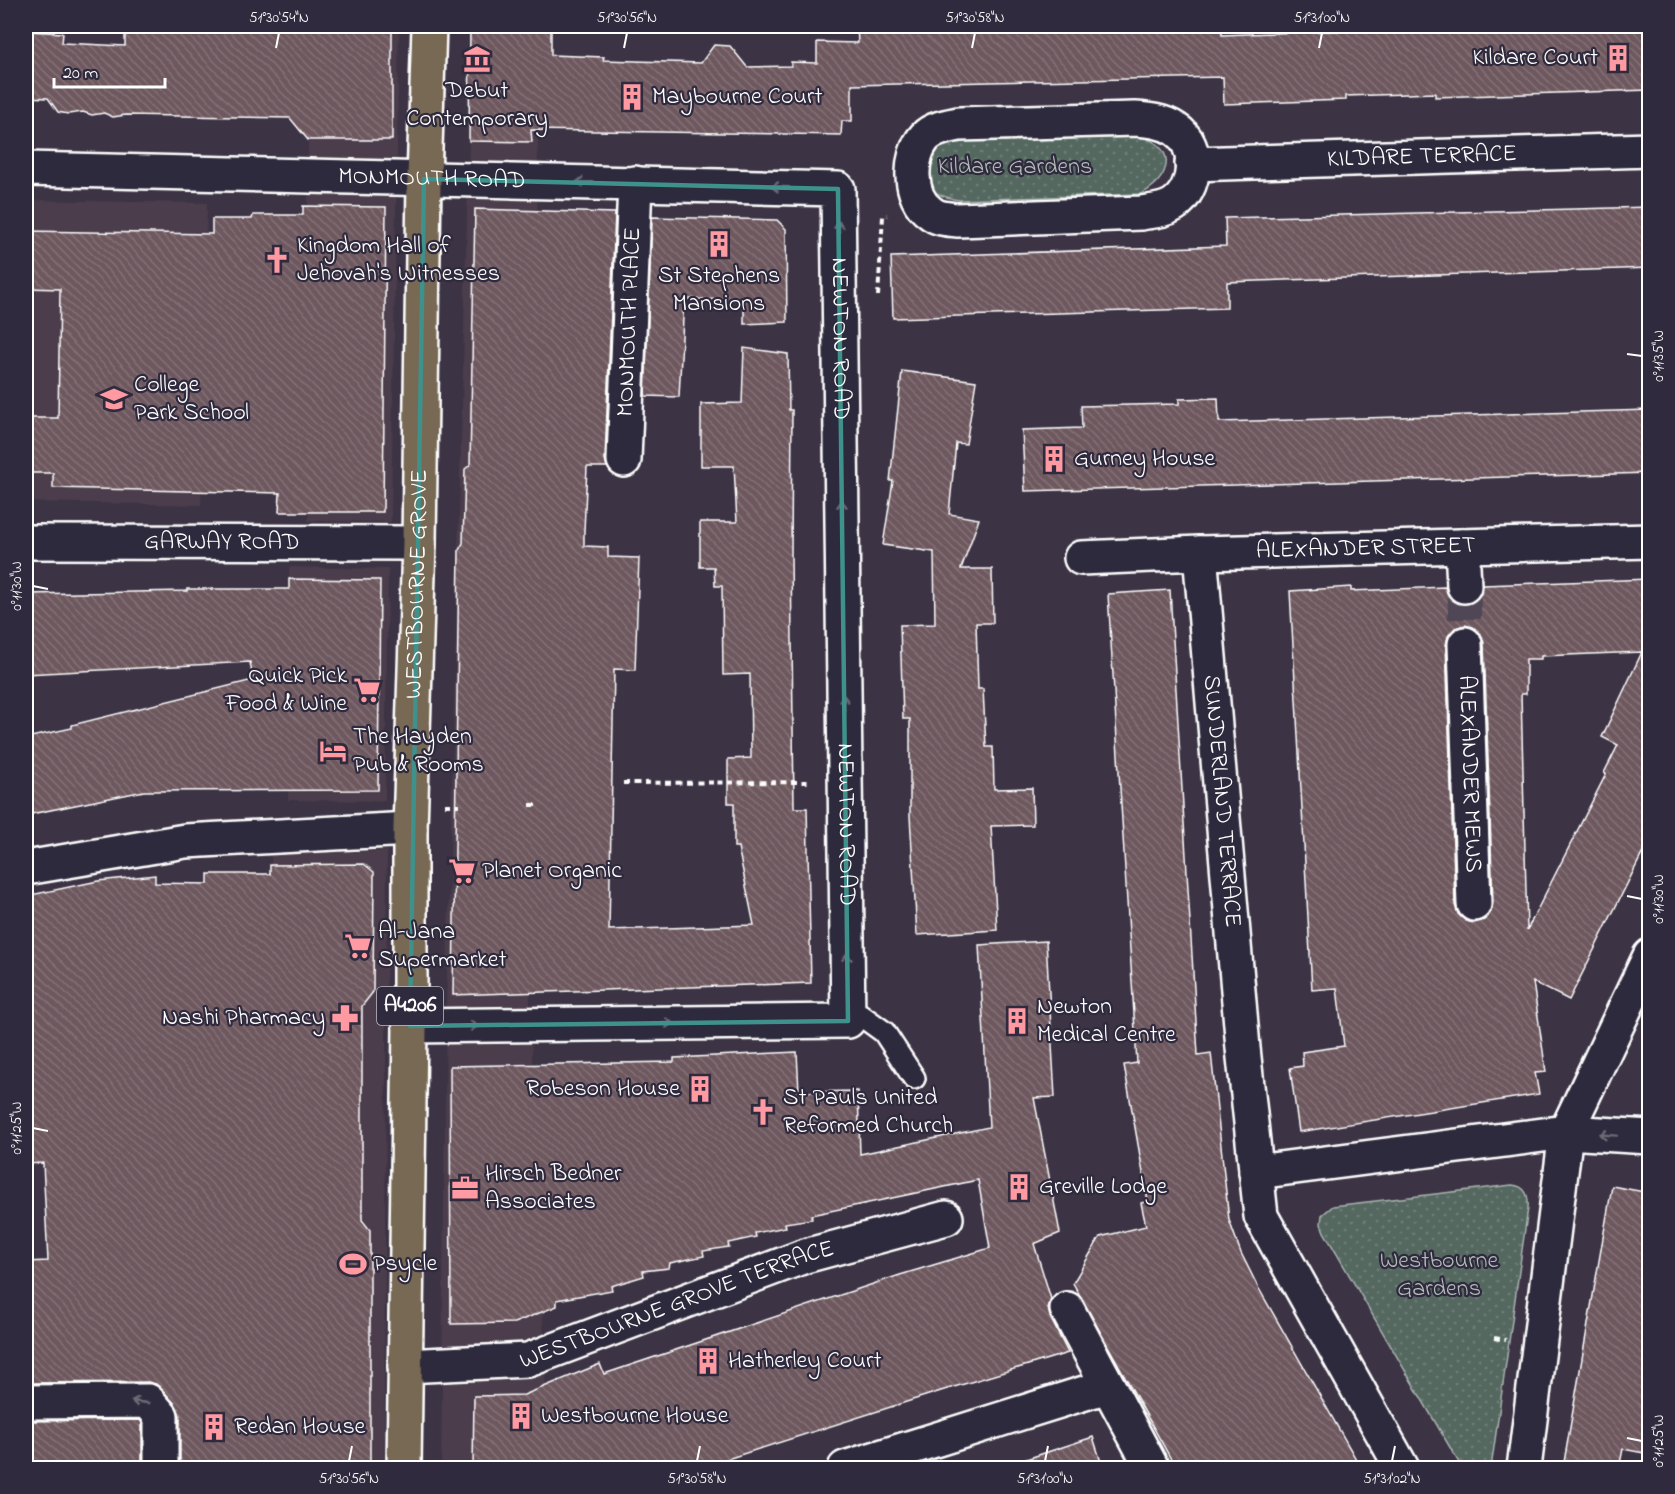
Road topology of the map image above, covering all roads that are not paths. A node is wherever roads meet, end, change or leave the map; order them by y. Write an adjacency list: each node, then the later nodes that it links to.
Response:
1 (429, 26): 5 (main road, WESTBOURNE GROVE / A4206)
2 (1650, 150): 3 (street, KILDARE TERRACE)
3 (1192, 164): 3 (street)
4 (26, 169): 5 (street, MONMOUTH ROAD)
5 (424, 179): 6 (street, MONMOUTH ROAD, one-way to 5); 11 (main road, WESTBOURNE GROVE / A4206)
6 (635, 183): 7 (street, MONMOUTH ROAD, one-way to 6); 8 (street, MONMOUTH PLACE)
7 (838, 189): 21 (street, NEWTON ROAD, one-way to 7)
8 (624, 460)
9 (1650, 541): 12 (street, ALEXANDER STREET)
10 (26, 542): 11 (street, GARWAY ROAD)
11 (419, 543): 17 (main road, WESTBOURNE GROVE / A4206)
12 (1462, 546): 13 (street, ALEXANDER STREET); 15 (street)
13 (1200, 553): 14 (street, ALEXANDER STREET); 26 (street, SUNDERLAND TERRACE)
14 (1081, 558)
15 (1464, 586)
16 (1465, 644): 19 (street, ALEXANDER MEWS)
17 (410, 829): 18 (street); 22 (main road, WESTBOURNE GROVE / A4206)
18 (26, 868)
19 (1474, 904)
20 (1650, 956): 24 (street)
21 (848, 1006): 22 (street, one-way to 21); 23 (lane)
22 (410, 1026): 29 (main road, WESTBOURNE GROVE / A4206)
23 (914, 1078)
24 (1566, 1132): 25 (street, one-way to 24); 26 (street); 37 (street)
25 (1650, 1137)
26 (1256, 1172): 36 (street)
27 (946, 1218): 29 (street, WESTBOURNE GROVE TERRACE)
28 (1067, 1309): 30 (street)
29 (405, 1366): 33 (main road, WESTBOURNE GROVE / A4206)
30 (1093, 1390): 34 (street); 35 (street)
31 (26, 1402): 32 (street, one-way to 31)
32 (161, 1468)
33 (404, 1468)
34 (845, 1468)
35 (1152, 1468)
36 (1402, 1468)
37 (1524, 1468)

